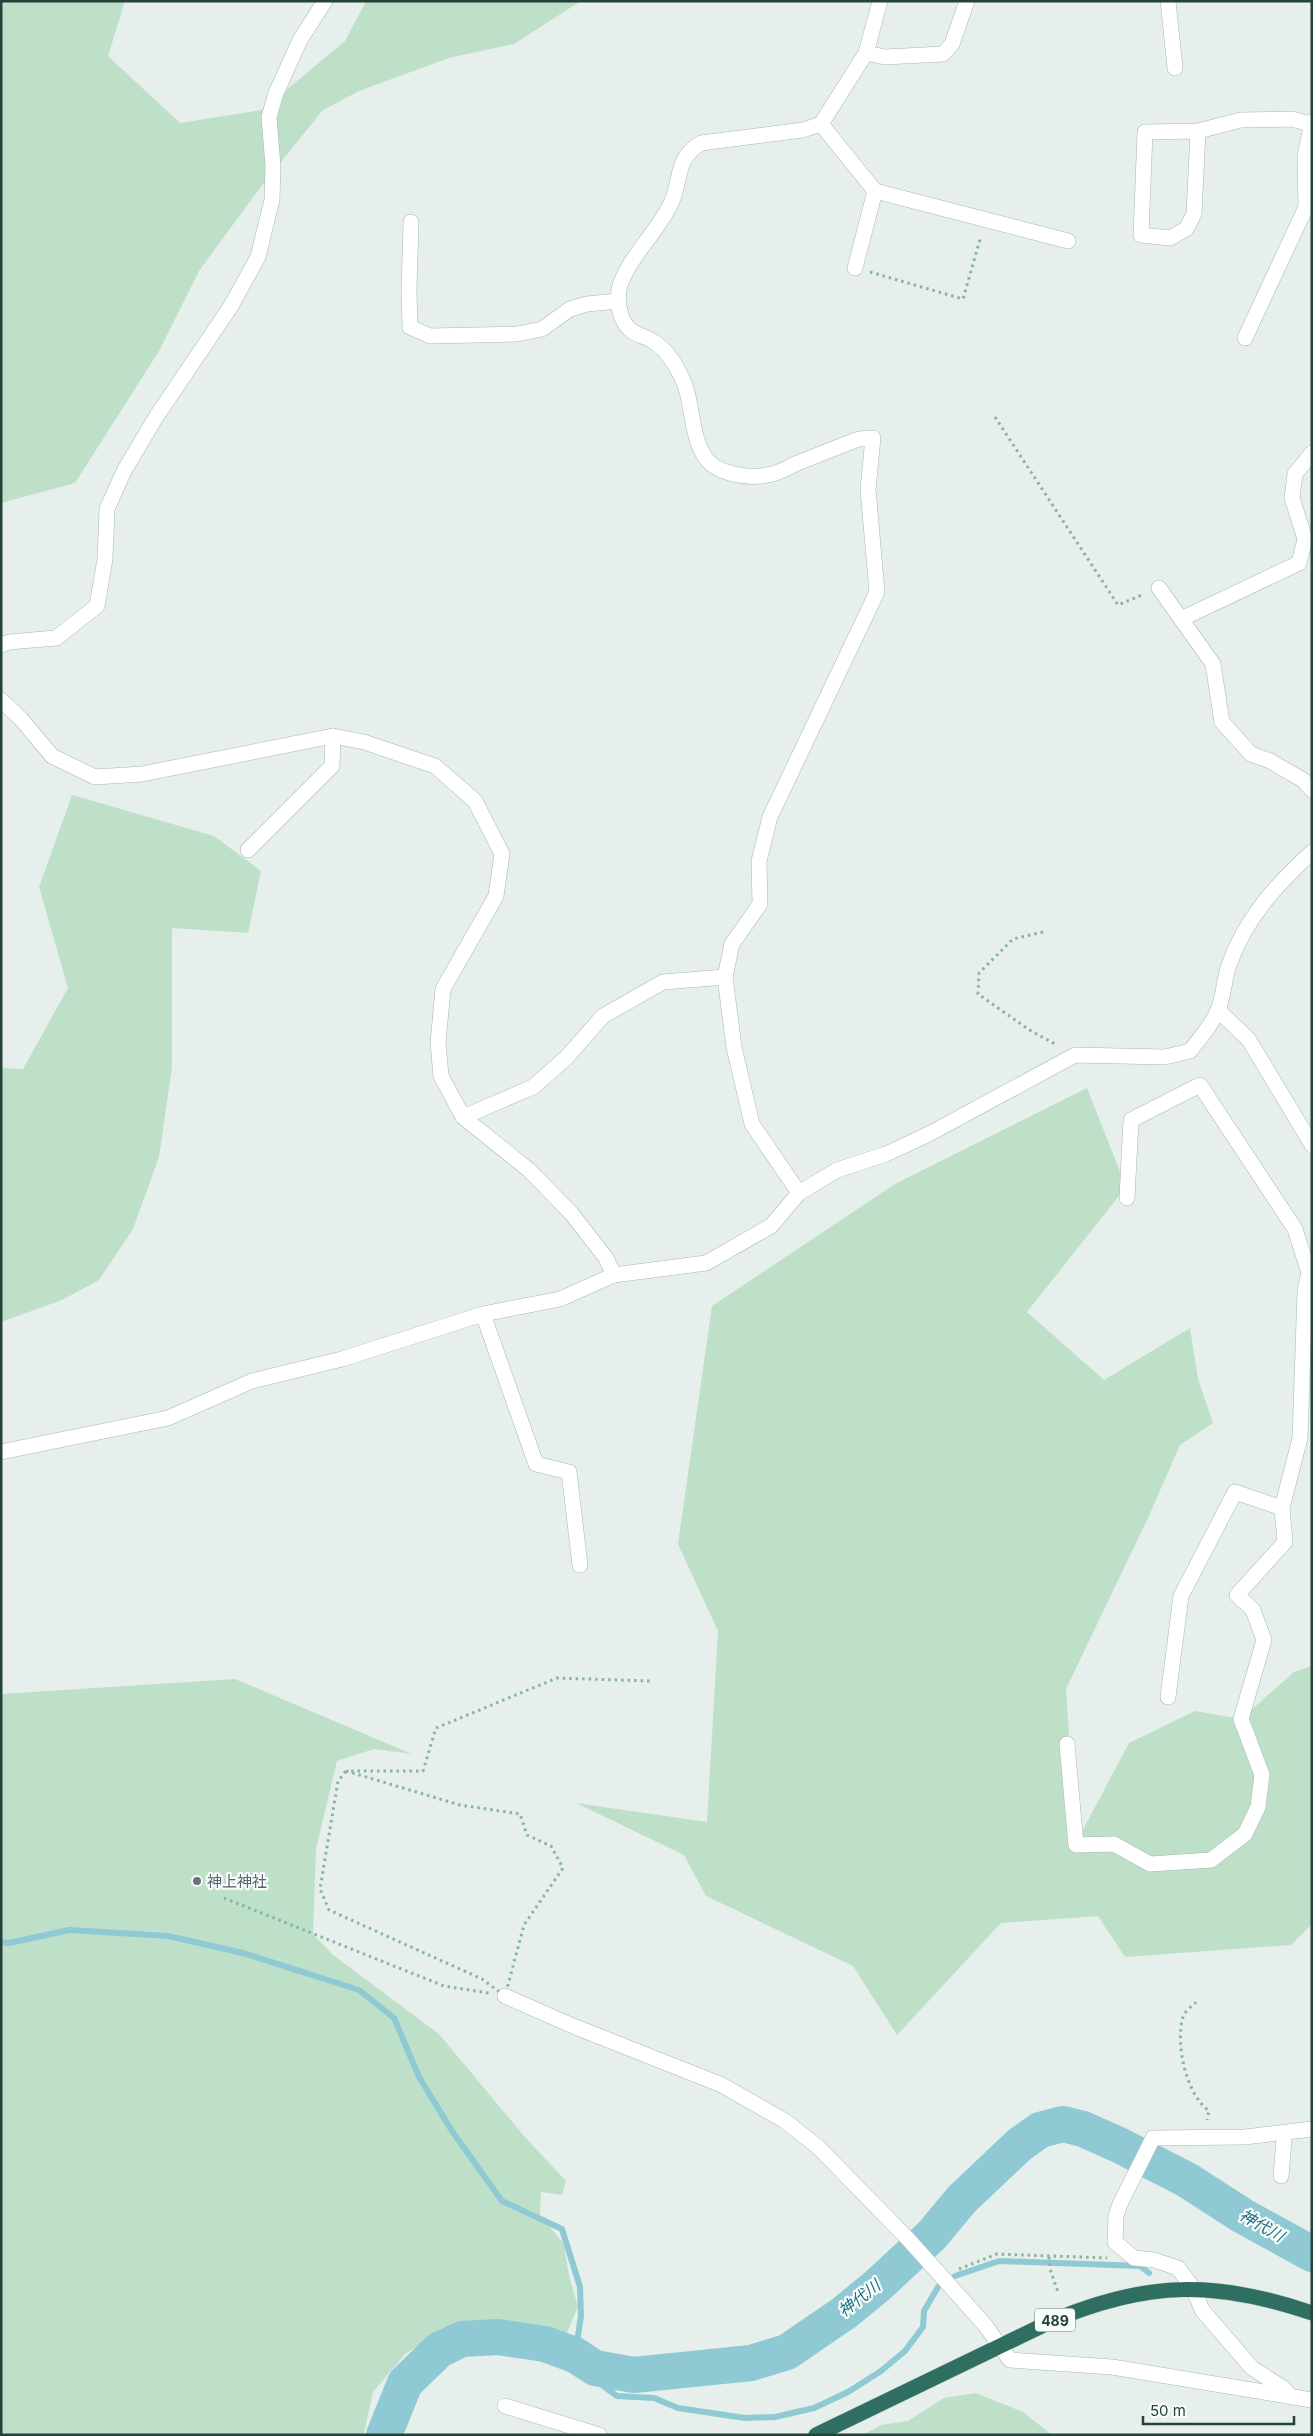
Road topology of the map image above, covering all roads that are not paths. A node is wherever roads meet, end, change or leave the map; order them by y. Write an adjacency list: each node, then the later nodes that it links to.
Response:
1 (325, 1): 20 (street)
2 (880, 1): 5 (street)
3 (967, 1): 5 (street)
4 (1168, 1): 6 (street)
5 (866, 53): 8 (street)
6 (1174, 68)
7 (1311, 123): 9 (street); 11 (street)
8 (821, 124): 10 (street); 15 (street)
9 (1198, 131): 9 (street)
10 (876, 191): 13 (street); 14 (street)
11 (1309, 207): 16 (street)
12 (411, 222): 15 (street)
13 (1068, 241)
14 (855, 268)
15 (618, 301): 26 (street)
16 (1245, 338)
17 (1312, 453): 19 (street)
18 (1159, 588): 19 (street)
19 (1181, 619): 23 (street)
20 (1, 645)
21 (1, 700): 22 (street)
22 (332, 736): 24 (street); 28 (street)
23 (1312, 790)
24 (248, 850)
25 (1312, 852): 27 (street)
26 (725, 977): 28 (street); 30 (street)
27 (1218, 1010): 29 (street); 30 (street)
28 (463, 1118): 32 (street)
29 (1312, 1145)
30 (799, 1193): 32 (street)
31 (1127, 1198): 33 (street)
32 (614, 1275): 34 (street)
33 (1308, 1292): 36 (street)
34 (483, 1314): 35 (street); 37 (street)
35 (1, 1452)
36 (1282, 1508): 38 (street); 39 (street)
37 (580, 1565)
38 (1168, 1697)
39 (1067, 1744)
40 (505, 1996): 46 (street)
41 (1312, 2129): 42 (street)
42 (1283, 2133): 43 (street); 44 (street)
43 (1281, 2176)
44 (1193, 2288): 45 (highway, 489); 46 (highway, 489); 47 (street)
45 (1312, 2313)
46 (1000, 2347): 47 (street); 51 (highway, 489)
47 (1290, 2396): 48 (street)
48 (1312, 2400)
49 (505, 2406): 50 (street)
50 (599, 2435)
51 (816, 2435)

